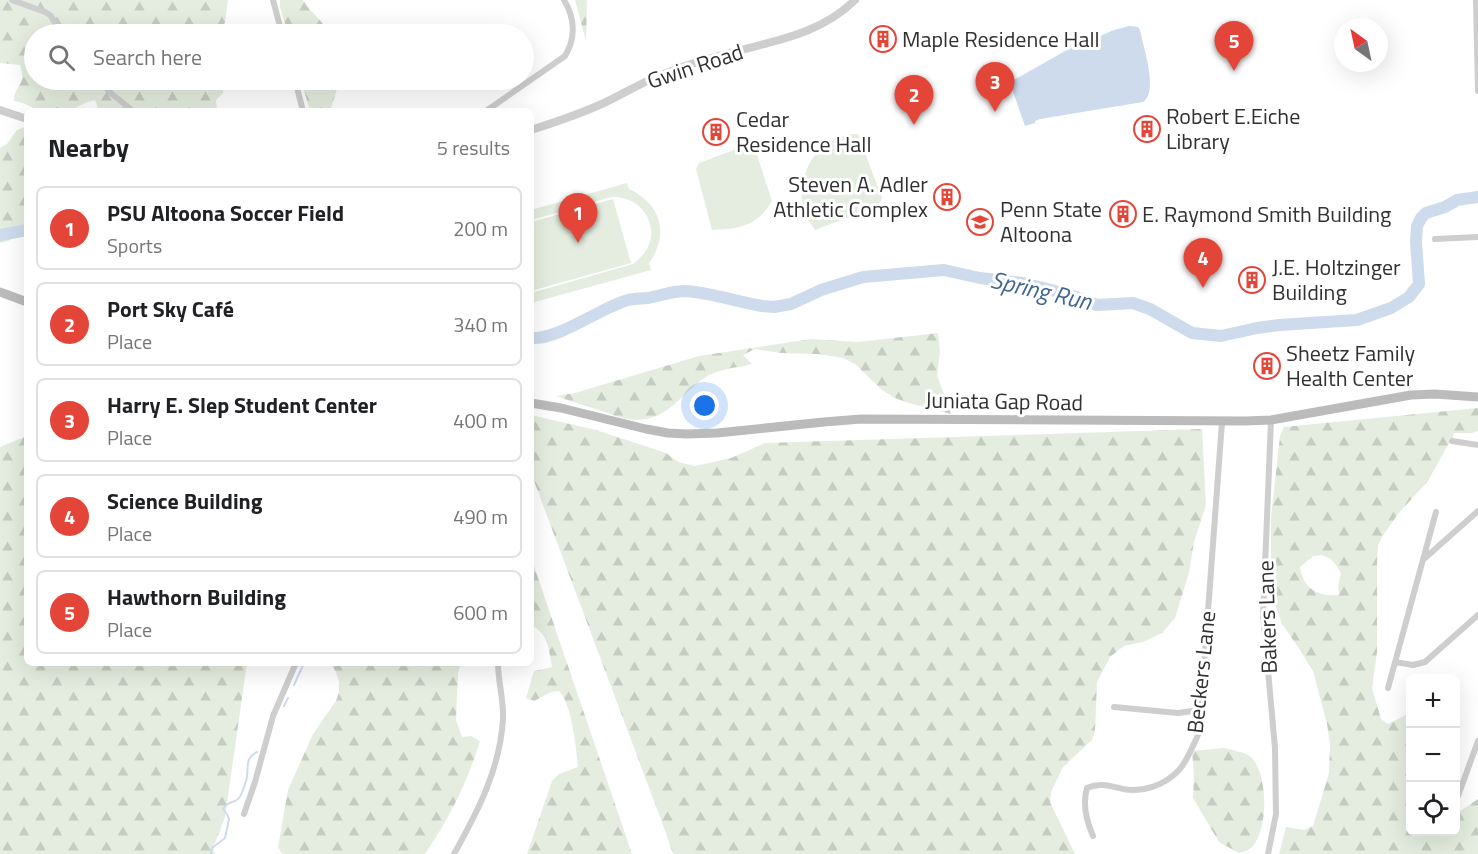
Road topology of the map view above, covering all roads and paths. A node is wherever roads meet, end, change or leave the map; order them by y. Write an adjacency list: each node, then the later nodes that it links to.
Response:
1 (12, 0): 6 (street)
2 (273, 0): 7 (street)
3 (564, 0): 8 (street)
4 (855, 0): 18 (street, Gwin Road)
5 (1476, 0): 12 (street)
6 (56, 24)
7 (279, 24)
8 (534, 78)
9 (108, 90): 13 (street)
10 (298, 90): 14 (street)
11 (516, 90): 15 (street)
12 (1478, 91)
13 (129, 108)
14 (302, 108)
15 (490, 108)
16 (0, 110): 17 (street)
17 (24, 118)
18 (534, 129)
19 (1478, 237): 20 (street)
20 (1435, 239)
21 (0, 292): 22 (main road)
22 (24, 301)
23 (1478, 397): 25 (main road, Juniata Gap Road)
24 (534, 404): 26 (main road, Juniata Gap Road)
25 (1271, 420): 26 (main road, Juniata Gap Road); 44 (street, Bakers Lane)
26 (1222, 422): 38 (street, Beckers Lane)
27 (1452, 441): 28 (street)
28 (1478, 445)
29 (1478, 511): 31 (street)
30 (1436, 512): 31 (street)
31 (1424, 559): 33 (street)
32 (1478, 615): 33 (street)
33 (1395, 662): 36 (street)
34 (295, 666): 41 (street)
35 (498, 666): 43 (street)
36 (1388, 688)
37 (1114, 707): 38 (street)
38 (1200, 710): 42 (street, Beckers Lane)
39 (1478, 741): 40 (street)
40 (1460, 790)
41 (244, 814)
42 (1093, 836)
43 (454, 854)
44 (1269, 854)

